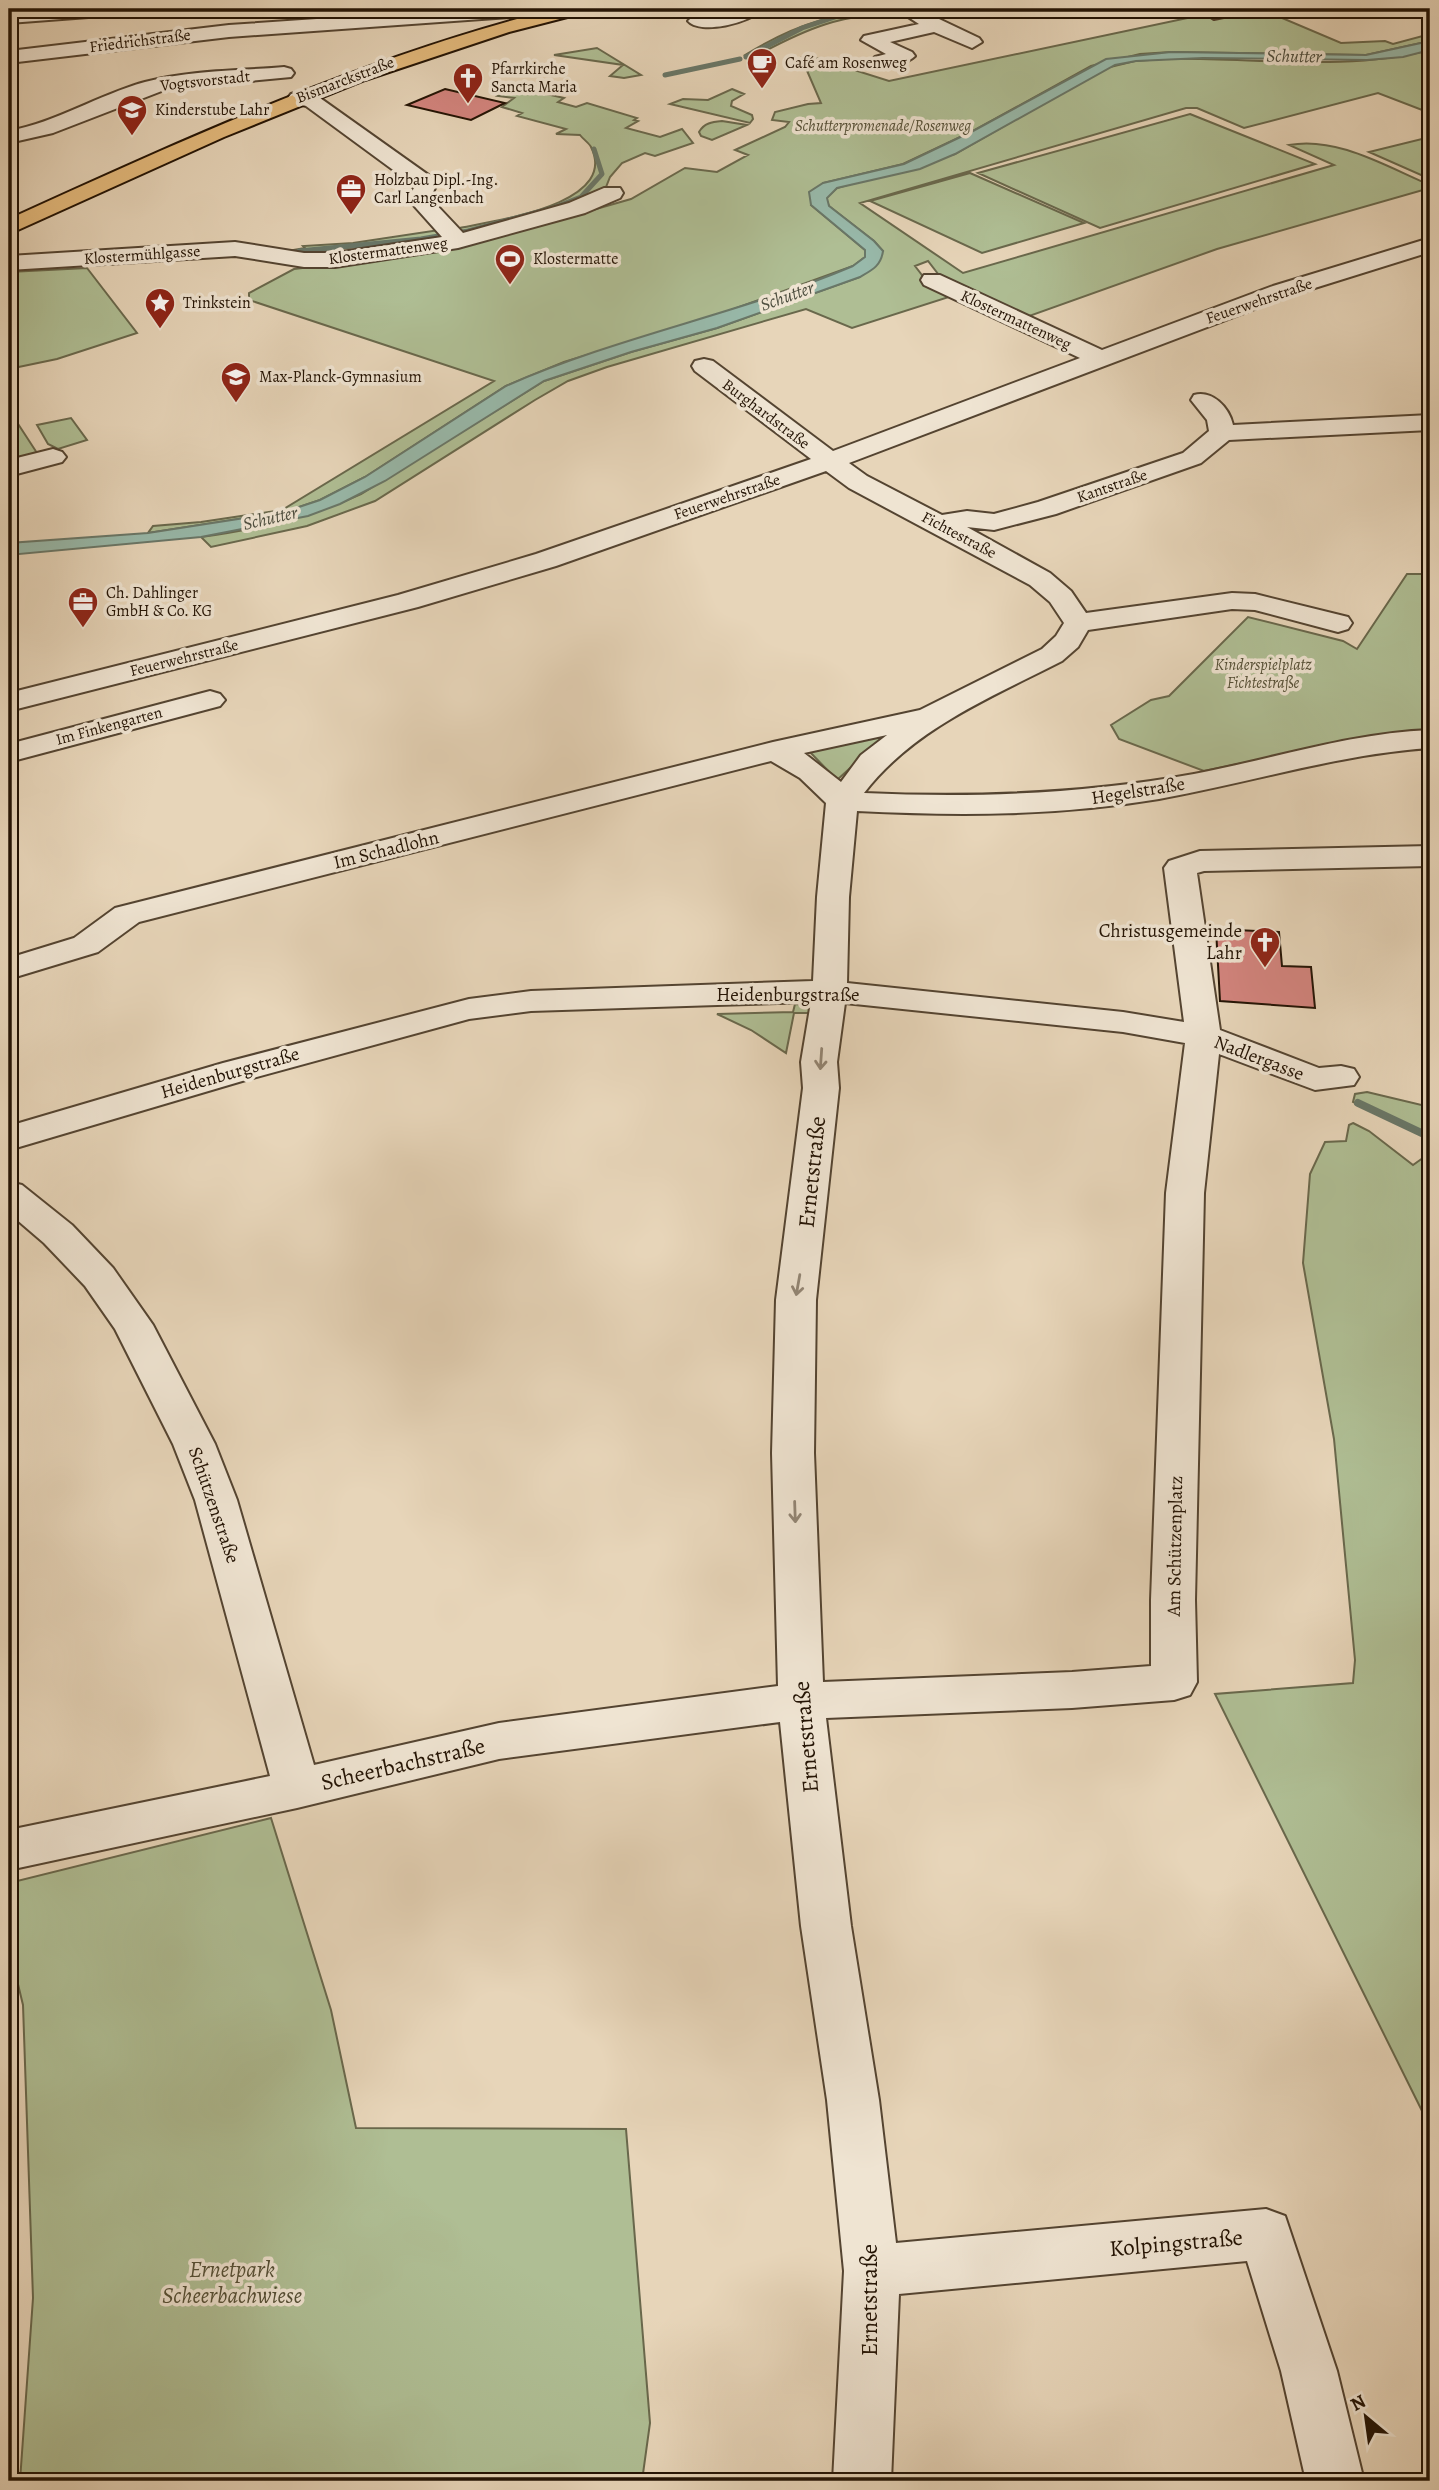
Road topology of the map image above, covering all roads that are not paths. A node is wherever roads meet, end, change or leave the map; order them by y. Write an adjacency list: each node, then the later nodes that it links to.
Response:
1 (116, 9): 10 (street)
2 (576, 9): 9 (main road, Bismarckstraße)
3 (753, 9): 11 (street)
4 (1237, 9): 7 (street)
5 (487, 10): 8 (street, Friedrichstraße); 9 (street, Friedrichstraße)
6 (909, 11): 12 (street)
7 (1214, 13)
8 (440, 15): 9 (street, Friedrichstraße); 13 (street, Friedrichstraße); 14 (street, Friedrichstraße)
9 (532, 15): 14 (main road, Bismarckstraße)
10 (9, 17)
11 (698, 21)
12 (936, 26): 15 (street); 17 (street)
13 (229, 31): 16 (street, Friedrichstraße); 18 (street)
14 (468, 37): 19 (main road, Bismarckstraße)
15 (972, 42)
16 (9, 57)
17 (882, 61)
18 (284, 73): 19 (street); 21 (street, Vogtsvorstadt)
19 (323, 88): 20 (main road, Bismarckstraße)
20 (298, 98): 23 (main road, Bismarckstraße); 24 (street, Klostermattenweg)
21 (9, 137)
22 (612, 193): 24 (street, Klostermattenweg)
23 (9, 227)
24 (448, 230): 26 (street, Klostermattenweg)
25 (1430, 245): 29 (street, Feuerwehrstraße)
26 (276, 256): 27 (street, Klostermühlgasse)
27 (9, 263)
28 (932, 280): 29 (street, Klostermattenweg)
29 (1101, 359): 35 (street, Feuerwehrstraße)
30 (704, 366): 35 (street, Burghardstraße)
31 (1203, 400): 33 (street)
32 (1430, 422): 33 (street)
33 (1222, 433): 37 (street, Kantstraße)
34 (53, 457): 36 (street)
35 (828, 461): 38 (street, Fichtestraße); 43 (street, Feuerwehrstraße)
36 (9, 468)
37 (993, 522): 38 (street, Kantstraße); 39 (street, Kantstraße)
38 (939, 523): 39 (street, Fichtestraße)
39 (969, 538): 40 (street, Fichtestraße)
40 (1078, 623): 41 (street); 44 (street)
41 (1338, 623)
42 (210, 700): 47 (street, Im Finkengarten)
43 (9, 702)
44 (930, 717): 46 (street); 48 (street)
45 (1430, 739): 48 (street, Hegelstraße)
46 (773, 751): 48 (street); 50 (street, Im Schadlohn)
47 (9, 753)
48 (842, 801): 51 (street)
49 (1430, 856): 52 (street)
50 (9, 970)
51 (830, 991): 52 (street, Heidenburgstraße); 54 (street, Heidenburgstraße); 56 (street, Ernetstraße, one-way to 56)
52 (1203, 1036): 53 (street, Nadlergasse); 56 (street, Am Schützenplatz)
53 (1328, 1078)
54 (9, 1138)
55 (9, 1194): 57 (street, Schützenstraße)
56 (801, 1701): 57 (street, Scheerbachstraße); 59 (street, Ernetstraße)
57 (297, 1789): 58 (street, Scheerbachstraße)
58 (9, 1850)
59 (873, 2271): 60 (street, Ernetstraße); 61 (street, Kolpingstraße)
60 (862, 2481)
61 (1335, 2481)

